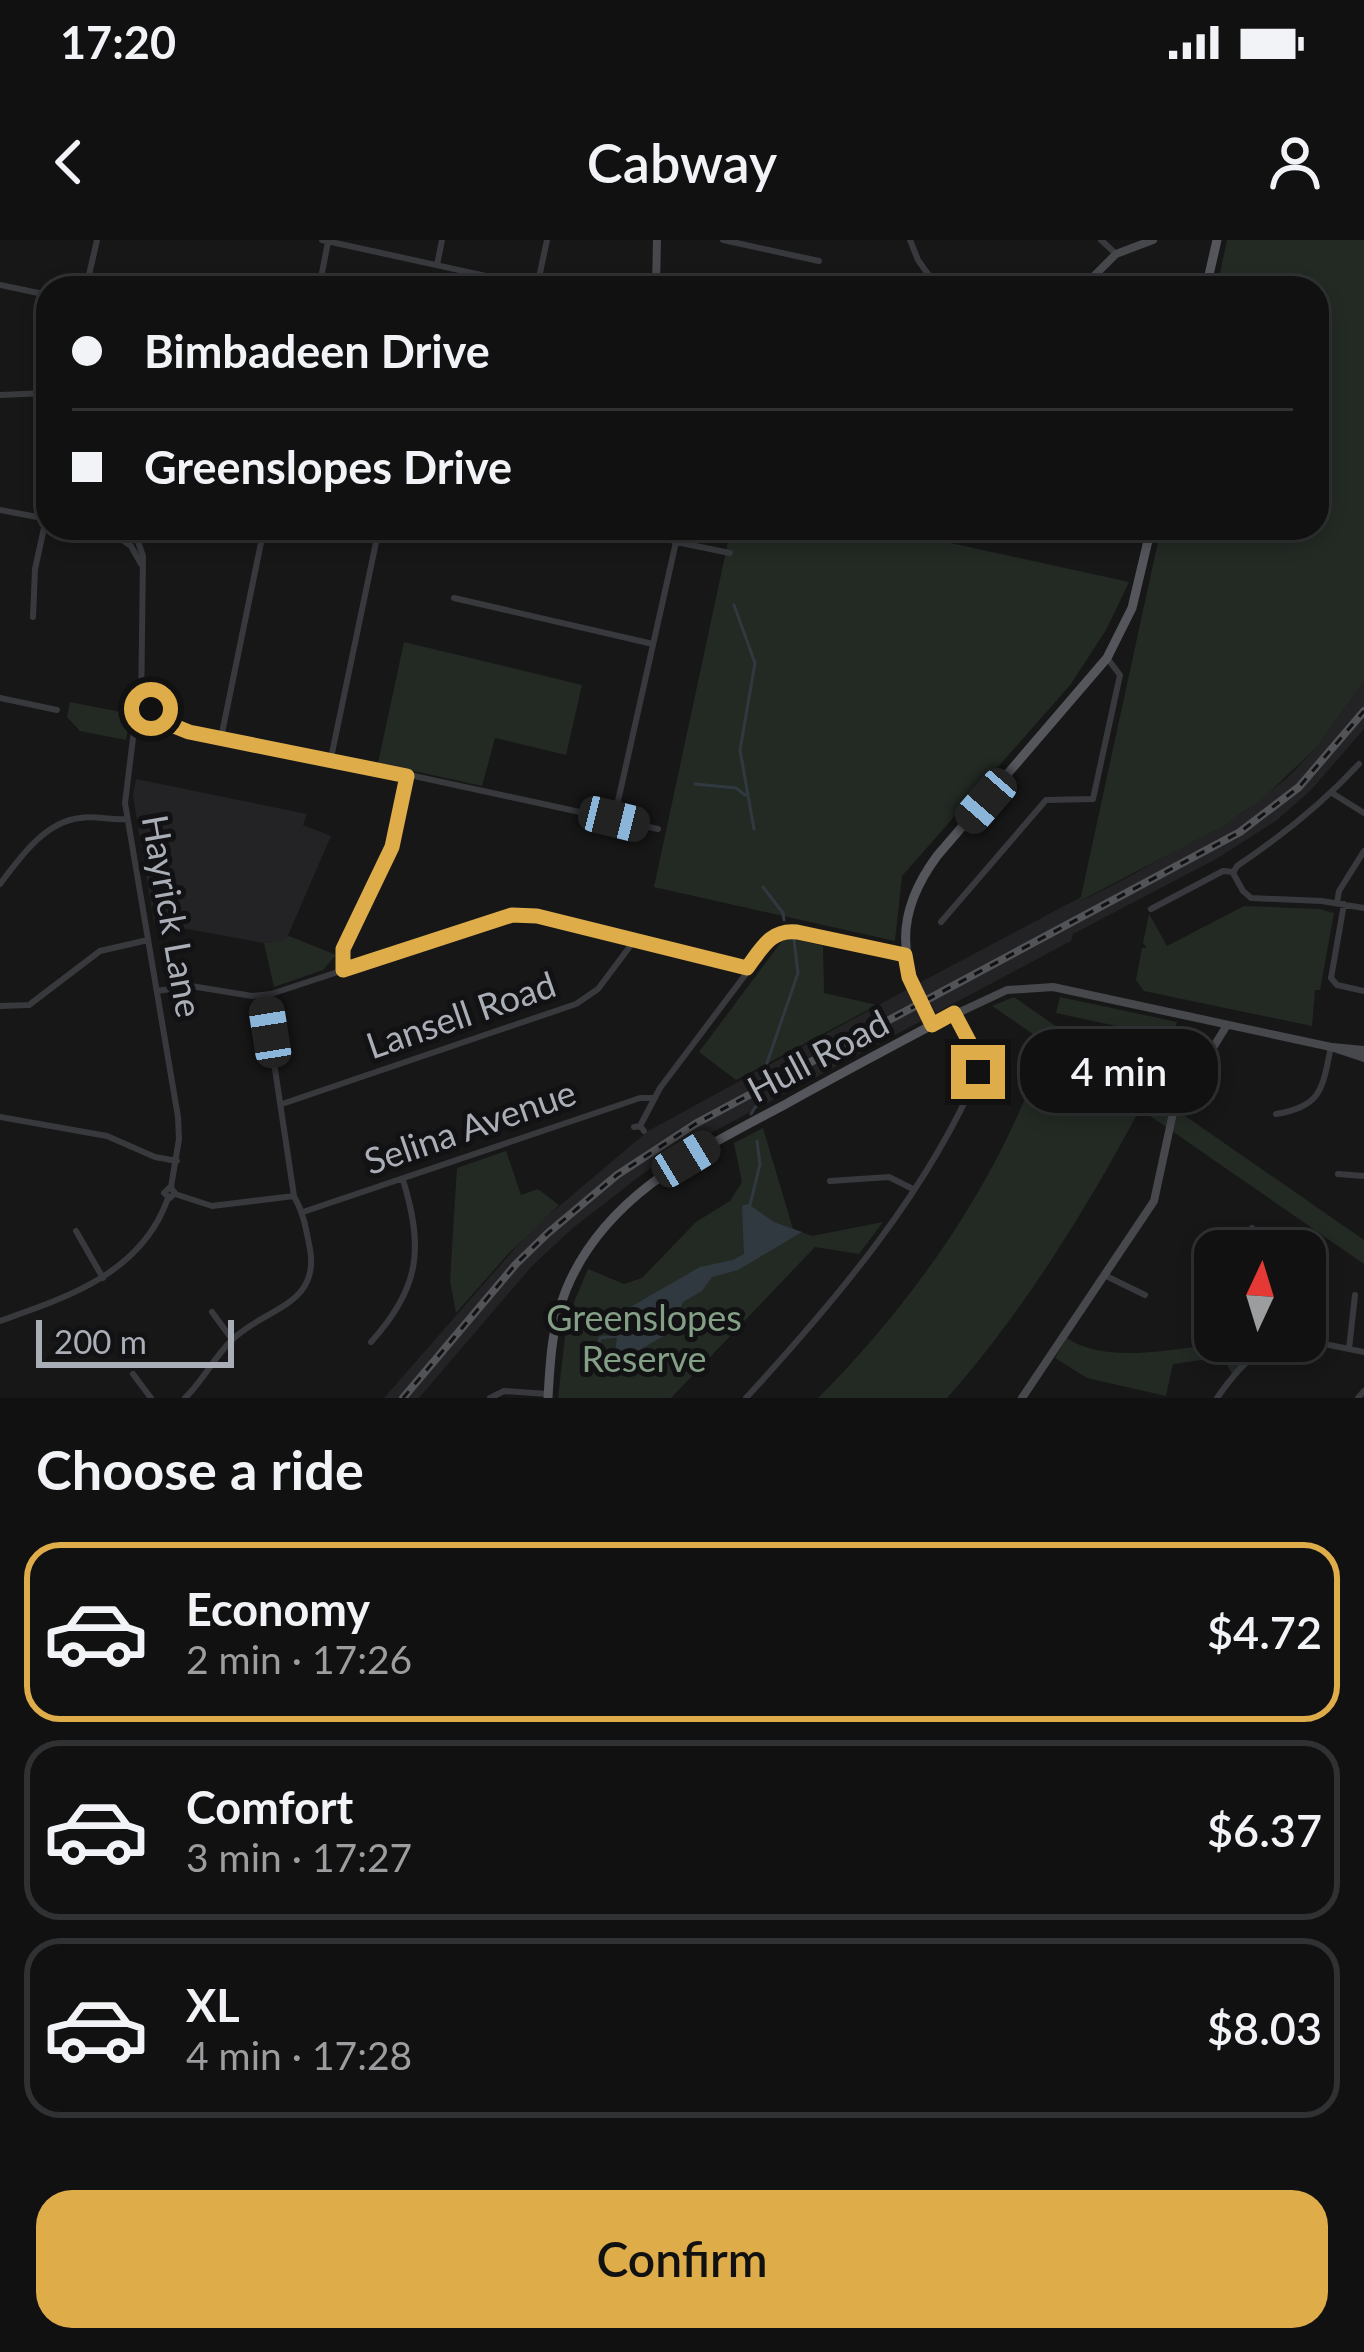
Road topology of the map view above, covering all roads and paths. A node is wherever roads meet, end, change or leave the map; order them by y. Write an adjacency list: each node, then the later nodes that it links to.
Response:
1 (97, 240): 14 (street)
2 (442, 240): 13 (street)
3 (547, 240): 17 (street)
4 (657, 240): 18 (street)
5 (723, 240): 12 (street)
6 (910, 240): 19 (street)
7 (1101, 240): 11 (street)
8 (1153, 240): 11 (street)
9 (325, 241): 13 (street); 15 (street)
10 (1213, 241): 21 (main road)
11 (1117, 254): 20 (street)
12 (819, 261)
13 (436, 265): 16 (street)
14 (89, 276)
15 (321, 276)
16 (478, 276)
17 (541, 276)
18 (656, 276)
19 (929, 276)
20 (1094, 276)
21 (1208, 276)
22 (0, 285): 23 (street)
23 (36, 292)
24 (36, 393): 25 (street)
25 (0, 395)
26 (0, 510): 27 (street)
27 (36, 517)
28 (42, 540): 39 (street)
29 (124, 540): 37 (street)
30 (140, 540): 37 (street, Hayrick Lane)
31 (262, 540): 49 (street)
32 (377, 540): 51 (street)
33 (672, 540): 35 (street)
34 (1148, 540): 41 (main road)
35 (676, 542): 36 (street); 40 (street)
36 (730, 553)
37 (142, 568): 42 (street, Hayrick Lane)
38 (454, 598): 40 (street)
39 (33, 617)
40 (653, 644): 57 (street)
41 (1108, 658): 65 (street); 68 (main road)
42 (142, 681): 45 (street, Hayrick Lane); 46 (street, Hayrick Lane)
43 (0, 698): 44 (street)
44 (58, 710)
45 (152, 711): 46 (street); 47 (street, Hayrick Lane); 48 (street)
46 (141, 713): 47 (street); 50 (street, Hayrick Lane)
47 (148, 722): 48 (street); 50 (street, Hayrick Lane)
48 (189, 732): 49 (street)
49 (221, 739): 51 (street)
50 (134, 744): 56 (street, Hayrick Lane)
51 (331, 758): 53 (street)
52 (1359, 764): 54 (street)
53 (407, 776): 57 (street); 70 (street)
54 (1332, 793): 55 (street); 60 (street)
55 (1364, 813)
56 (128, 819): 61 (street); 66 (street, Hayrick Lane)
57 (614, 819): 58 (street)
58 (658, 829)
59 (1364, 851): 62 (street)
60 (1234, 872): 62 (street); 64 (street)
61 (0, 884)
62 (1341, 904): 63 (street); 72 (street)
63 (1364, 908)
64 (1151, 909)
65 (940, 922)
66 (148, 940): 71 (street, Hayrick Lane); 74 (street)
67 (634, 941): 69 (street); 70 (street); 81 (street, Lansell Road)
68 (905, 955): 69 (street); 76 (main road)
69 (747, 968): 80 (street)
70 (343, 970): 73 (street)
71 (157, 991): 73 (street); 85 (street, Hayrick Lane)
72 (1364, 991)
73 (264, 996): 81 (street)
74 (0, 1006)
75 (954, 1013): 76 (street, Hull Road); 77 (street, Hull Road); 90 (street)
76 (932, 1025): 109 (main road, Hull Road)
77 (1227, 1025): 78 (street, Hull Road); 95 (street)
78 (1331, 1047): 79 (street, Hull Road); 82 (street)
79 (1364, 1054)
80 (655, 1098): 84 (street); 88 (street, Selina Avenue)
81 (282, 1104): 92 (street)
82 (1276, 1114)
83 (0, 1117): 85 (street)
84 (639, 1128)
85 (176, 1161): 91 (street, Hayrick Lane)
86 (1338, 1174): 87 (street)
87 (1364, 1176)
88 (403, 1179): 93 (street, Selina Avenue); 102 (street)
89 (830, 1181): 90 (street)
90 (914, 1190): 113 (street)
91 (171, 1193): 92 (street); 96 (street)
92 (293, 1196): 93 (street)
93 (303, 1213): 101 (street)
94 (76, 1231): 96 (street)
95 (1104, 1275): 97 (street); 114 (street)
96 (104, 1278): 100 (street)
97 (1145, 1295)
98 (1355, 1295): 104 (street)
99 (212, 1312): 101 (street)
100 (1, 1318)
101 (232, 1339): 111 (street)
102 (371, 1342)
103 (1326, 1344): 104 (street)
104 (1349, 1348): 105 (street)
105 (1364, 1352)
106 (1244, 1362): 115 (street)
107 (133, 1374): 110 (street)
108 (1364, 1391): 116 (street)
109 (548, 1396): 112 (street)
110 (151, 1398)
111 (185, 1398)
112 (490, 1398)
113 (746, 1398)
114 (1022, 1398)
115 (1217, 1398)
116 (1358, 1398)

